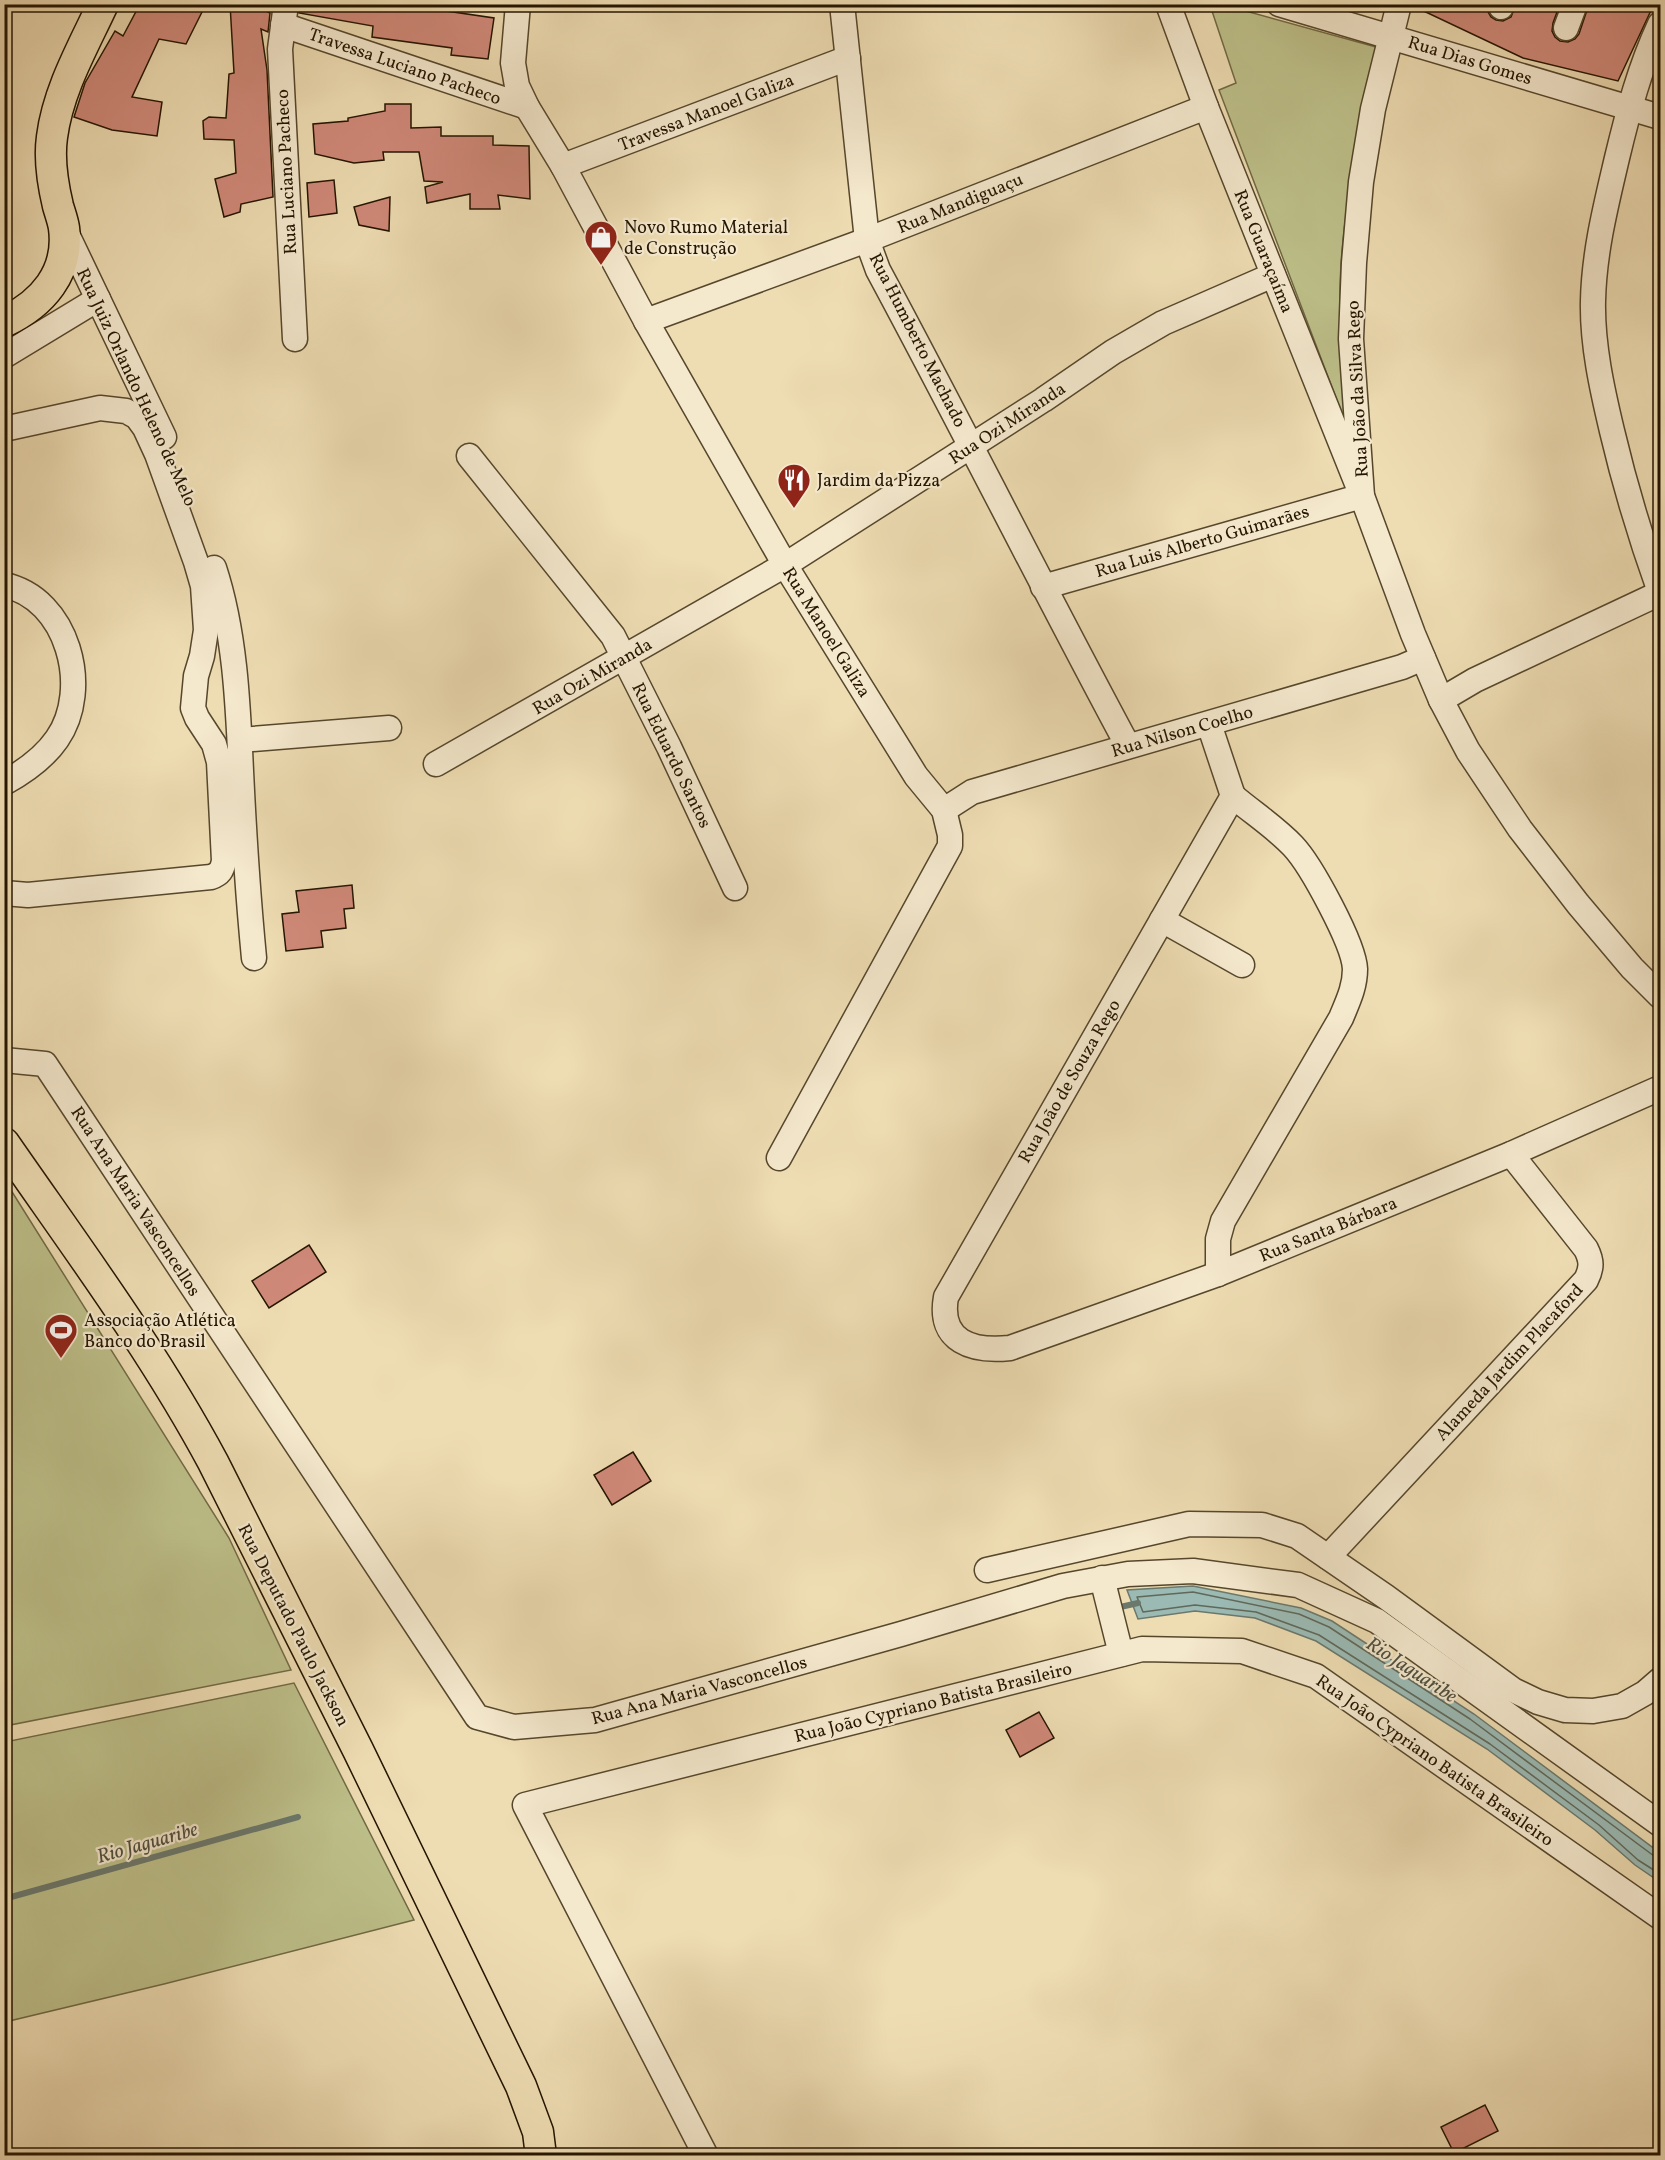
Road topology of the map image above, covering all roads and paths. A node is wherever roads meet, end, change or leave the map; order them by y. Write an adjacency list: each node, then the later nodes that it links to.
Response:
1 (103, 4): 18 (main road, Rua Juiz Orlando Heleno de Melo)
2 (518, 4): 14 (street, Rua Manoel Galiza)
3 (842, 4): 12 (street, Rua Humberto Machado)
4 (1168, 4): 13 (street, Rua Guaraçaíma)
5 (1279, 4): 11 (street, Rua Dias Gomes)
6 (1400, 4): 11 (street, Rua João da Silva Rego)
7 (1575, 4): 10 (street)
8 (284, 15): 14 (street, Travessa Luciano Pacheco); 24 (street, Rua Luciano Pacheco)
9 (1660, 24): 15 (street)
10 (1566, 28)
11 (1390, 36): 15 (street, Rua Dias Gomes); 29 (street, Rua João da Silva Rego)
12 (848, 58): 17 (street, Travessa Manoel Galiza); 19 (street, Rua Humberto Machado)
13 (1206, 106): 19 (street, Rua Mandiguaçu); 20 (street, Rua Guaraçaíma)
14 (527, 107): 17 (street, Rua Manoel Galiza)
15 (1629, 108): 16 (street, Rua Dias Gomes); 33 (street)
16 (1660, 117)
17 (564, 166): 22 (street, Rua Manoel Galiza)
18 (64, 228): 21 (street, Rua Juiz Orlando Heleno de Melo); 23 (main road)
19 (867, 240): 22 (street, Rua Mandiguaçu); 27 (street, Rua Humberto Machado)
20 (1274, 275): 27 (street, Rua Ozi Miranda); 29 (street, Rua Guaraçaíma)
21 (98, 299): 25 (street); 39 (street, Rua Juiz Orlando Heleno de Melo)
22 (646, 321): 30 (street, Rua Manoel Galiza)
23 (4, 322)
24 (295, 339)
25 (4, 356)
26 (4, 429): 46 (street)
27 (972, 446): 30 (street, Rua Ozi Miranda); 32 (street, Rua Humberto Machado)
28 (470, 456): 34 (street, Rua Eduardo Santos)
29 (1362, 496): 32 (street, Rua Luis Alberto Guimarães); 35 (street, Rua João da Silva Rego)
30 (785, 565): 34 (street, Rua Ozi Miranda); 44 (street, Rua Manoel Galiza)
31 (4, 585): 42 (street)
32 (1043, 587): 40 (street, Rua Humberto Machado)
33 (1660, 592): 36 (street)
34 (625, 658): 41 (street, Rua Ozi Miranda); 45 (street, Rua Eduardo Santos)
35 (1423, 658): 36 (street, Rua João da Silva Rego); 37 (street, Rua Nilson Coelho)
36 (1441, 700): 50 (street, Rua João da Silva Rego)
37 (1209, 724): 40 (street, Rua Nilson Coelho); 43 (street)
38 (389, 728): 39 (street)
39 (240, 740): 48 (street, Rua Juiz Orlando Heleno de Melo)
40 (1128, 746): 44 (street, Rua Nilson Coelho)
41 (436, 765)
42 (4, 783)
43 (1233, 796): 47 (street, Rua João de Souza Rego); 56 (street)
44 (944, 810): 55 (street, Rua Manoel Galiza)
45 (735, 888)
46 (4, 892)
47 (1162, 920): 49 (street); 57 (street, Rua João de Souza Rego)
48 (254, 958)
49 (1242, 965)
50 (1660, 996)
51 (4, 1060): 60 (street, Rua Ana Maria Vasconcellos)
52 (1660, 1088): 54 (street, Rua Santa Bárbara)
53 (4, 1143): 68 (main road, Rua Deputado Paulo Jackson)
54 (1512, 1154): 56 (street, Rua Santa Bárbara); 58 (street, Alameda Jardim Placaford)
55 (779, 1158)
56 (1218, 1274): 57 (street, Rua Santa Bárbara)
57 (990, 1351)
58 (1328, 1557): 59 (street); 61 (street)
59 (987, 1570)
60 (1102, 1581): 62 (street, Rua Ana Maria Vasconcellos); 63 (street)
61 (1391, 1600): 62 (street); 65 (street)
62 (1377, 1621): 65 (street, Rua Ana Maria Vasconcellos)
63 (1120, 1651): 67 (street, Rua João Cypriano Batista Brasileiro); 69 (street, Rua João Cypriano Batista Brasileiro)
64 (1660, 1680): 65 (street)
65 (1507, 1700): 66 (street, Rua Ana Maria Vasconcellos)
66 (1660, 1824)
67 (1660, 1917)
68 (537, 2150)
69 (706, 2156)

